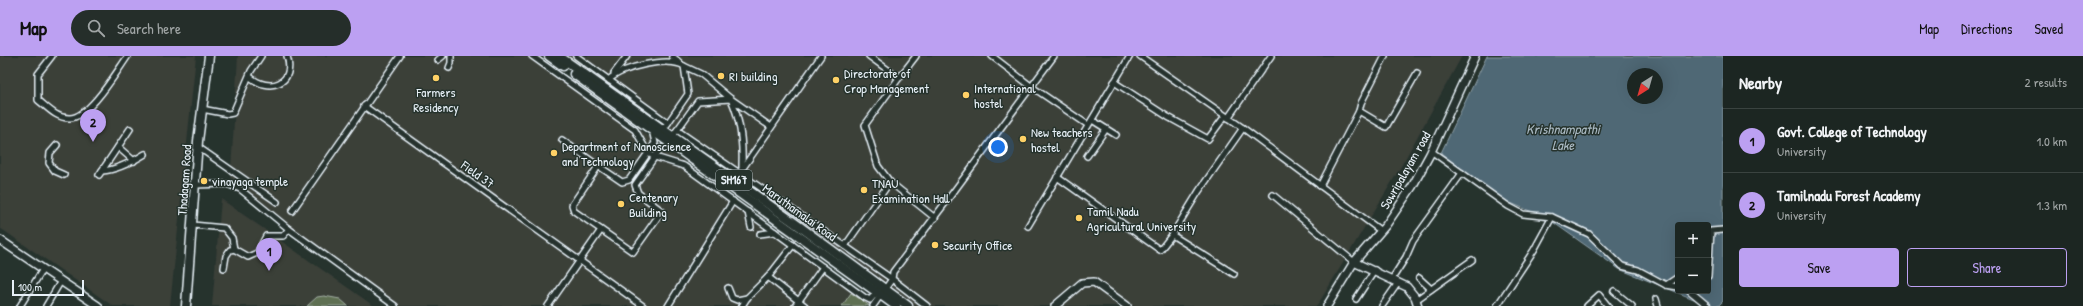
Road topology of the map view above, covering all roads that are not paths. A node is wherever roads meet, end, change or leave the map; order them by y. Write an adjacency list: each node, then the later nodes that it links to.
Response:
1 (52, 56): 2 (street)
2 (128, 56)
3 (204, 56): 122 (main road, Thadagam Road)
4 (209, 56): 38 (main road, Thadagam Road)
5 (261, 56): 31 (street)
6 (287, 56): 31 (street)
7 (400, 56): 37 (street)
8 (443, 56): 26 (street)
9 (451, 56): 28 (street)
10 (532, 56): 57 (street)
11 (549, 56): 46 (main road, Maruthamalai Road / SH167)
12 (559, 56): 48 (main road, Maruthamalai Road / SH167)
13 (576, 56): 33 (street)
14 (627, 56): 29 (street)
15 (672, 56): 27 (street)
16 (821, 56): 43 (street)
17 (869, 56): 32 (street)
18 (916, 56): 32 (street)
19 (992, 56): 35 (street)
20 (1054, 56): 35 (street)
21 (1130, 56): 34 (street)
22 (1140, 56): 40 (street)
23 (1271, 56): 40 (street)
24 (1385, 56): 39 (street)
25 (1475, 56): 56 (street, Sowripalayam road)
26 (438, 60)
27 (682, 64): 29 (street); 36 (street); 42 (street)
28 (448, 68)
29 (614, 73): 33 (street)
30 (1417, 73): 39 (street)
31 (250, 77): 38 (street)
32 (899, 78): 68 (street)
33 (608, 80): 42 (street)
34 (1114, 82): 40 (street); 41 (street)
35 (1032, 87): 41 (street); 77 (street)
36 (731, 99): 43 (street); 49 (street); 63 (street)
37 (364, 106): 74 (street); 93 (street, Field 37)
38 (202, 110): 54 (main road, Thadagam Road)
39 (1359, 111): 70 (street)
40 (1227, 117): 44 (street)
41 (1090, 122): 47 (street); 67 (street)
42 (668, 123): 48 (street)
43 (771, 127): 63 (street)
44 (1243, 128): 70 (street); 87 (street)
45 (130, 129): 53 (street)
46 (652, 129): 55 (main road, Maruthamalai Road / SH167); 57 (street)
47 (1106, 129): 50 (street); 59 (street)
48 (663, 130): 49 (main road, Maruthamalai Road / SH167)
49 (675, 134): 66 (main road, Maruthamalai Road / SH167)
50 (1116, 135)
51 (562, 140): 62 (street)
52 (57, 145): 65 (street)
53 (118, 147): 61 (street); 61 (street)
54 (198, 147): 69 (main road, Thadagam Road); 73 (street)
55 (676, 147): 60 (street); 112 (main road, Maruthamalai Road / SH167)
56 (1431, 151): 64 (street); 84 (street, Sowripalayam road)
57 (648, 153): 60 (street); 62 (street)
58 (145, 154): 61 (street)
59 (1087, 156)
60 (655, 157): 72 (street); 82 (street)
61 (134, 161)
62 (600, 167): 82 (street)
63 (742, 168): 66 (street)
64 (1462, 173): 76 (street); 106 (street)
65 (64, 175)
66 (738, 177): 90 (street); 112 (main road, Maruthamalai Road / SH167)
67 (1057, 177): 79 (street); 87 (street)
68 (890, 182): 77 (street); 90 (street)
69 (195, 185): 78 (main road, Thadagam Road); 81 (street)
70 (1320, 186): 84 (street)
71 (1273, 195): 95 (street)
72 (733, 201): 75 (street); 127 (street)
73 (277, 202)
74 (292, 211)
75 (748, 212): 80 (street); 85 (street)
76 (1552, 217): 107 (street); 138 (street)
77 (935, 218): 103 (street)
78 (193, 225): 91 (street); 123 (main road, Thadagam Road)
79 (1028, 226)
80 (751, 227)
81 (289, 229): 91 (street); 124 (street)
82 (601, 230): 93 (street)
83 (1723, 230): 92 (street)
84 (1381, 231): 95 (street, Sowripalayam road)
85 (775, 232): 86 (street); 89 (street)
86 (760, 234)
87 (1172, 235): 100 (street)
88 (0, 240): 98 (street)
89 (792, 245): 96 (street); 101 (street)
90 (845, 246): 103 (street)
91 (234, 249): 97 (street)
92 (1709, 258)
93 (580, 260): 125 (street); 126 (street, Field 37)
94 (1472, 260): 110 (street)
95 (1354, 262): 99 (street); 136 (street, Sowripalayam road)
96 (823, 267): 112 (street); 118 (street)
97 (224, 268)
98 (43, 269): 105 (street); 119 (street)
99 (1375, 270): 106 (street); 115 (street)
100 (1234, 274)
101 (768, 277): 114 (street); 118 (street)
102 (1419, 278): 110 (street)
103 (892, 279): 112 (street); 133 (street)
104 (1675, 279): 107 (street)
105 (61, 281): 120 (street); 121 (street)
106 (1395, 281): 117 (street); 137 (street)
107 (1666, 286): 108 (street)
108 (1675, 287)
109 (728, 288): 114 (street)
110 (1431, 289): 117 (street)
111 (1614, 291): 141 (street)
112 (881, 292): 130 (street); 131 (main road, Maruthamalai Road / SH167); 132 (main road, Maruthamalai Road / SH167)
113 (1694, 294): 143 (street)
114 (747, 298): 128 (street)
115 (1356, 299)
116 (1656, 299): 142 (street)
117 (1417, 303)
118 (797, 304): 129 (street)
119 (20, 306)
120 (46, 306)
121 (98, 306)
122 (181, 306)
123 (186, 306)
124 (395, 306)
125 (548, 306)
126 (643, 306)
127 (668, 306)
128 (742, 306)
129 (805, 306)
130 (873, 306)
131 (895, 306)
132 (908, 306)
133 (927, 306)
134 (1055, 306): 135 (street)
135 (1127, 306)
136 (1327, 306)
137 (1382, 306)
138 (1497, 306)
139 (1587, 306): 140 (street)
140 (1608, 306)
141 (1632, 306)
142 (1658, 306)
143 (1708, 306)

